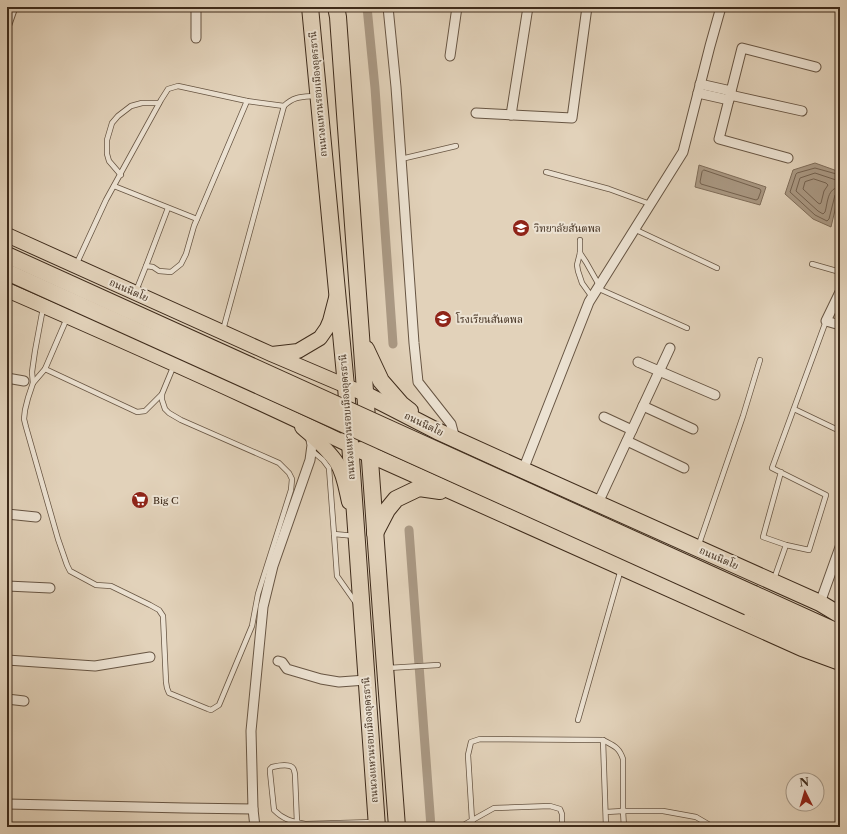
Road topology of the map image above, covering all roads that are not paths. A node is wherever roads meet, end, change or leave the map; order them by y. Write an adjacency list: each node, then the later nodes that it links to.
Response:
1 (13, 7): 10 (street)
2 (196, 7): 11 (street)
3 (310, 7): 16 (highway, ถนนวงแหวนรอบเมืองอุดรธานี)
4 (336, 7): 55 (highway, ถนนวงแหวนรอบเมืองอุดรธานี)
5 (388, 7): 25 (street)
6 (457, 7): 12 (street)
7 (528, 7): 22 (street)
8 (587, 7): 22 (street)
9 (721, 7): 14 (street)
10 (7, 24)
11 (196, 38)
12 (450, 56)
13 (816, 67): 15 (street)
14 (699, 88): 15 (street); 29 (street)
15 (730, 95): 20 (street); 24 (street)
16 (318, 96): 19 (lane); 47 (highway, ถนนวงแหวนรอบเมืองอุดรธานี)
17 (247, 101): 18 (lane); 19 (lane); 31 (lane)
18 (159, 104): 27 (lane); 27 (lane)
19 (284, 106): 54 (lane)
20 (802, 111)
21 (476, 113): 22 (street)
22 (511, 115)
23 (456, 146): 25 (lane)
24 (788, 158)
25 (401, 159): 79 (street)
26 (546, 172): 29 (lane)
27 (121, 175): 28 (lane)
28 (114, 186): 30 (lane); 38 (lane)
29 (650, 204): 32 (street)
30 (168, 208): 31 (lane); 39 (lane)
31 (197, 219): 39 (lane)
32 (634, 229): 40 (lane); 43 (street)
33 (7, 235): 38 (main road, ถนนนิตโย)
34 (580, 240): 35 (lane)
35 (580, 253): 43 (lane); 48 (lane)
36 (7, 255): 101 (highway, ถนนนิตโย, bridge)
37 (812, 264): 42 (lane)
38 (76, 266): 45 (main road, ถนนนิตโย)
39 (146, 266): 45 (lane)
40 (716, 268)
41 (7, 272): 101 (highway, ถนนนิตโย, bridge)
42 (840, 272)
43 (598, 286): 48 (street); 53 (lane)
44 (7, 290): 49 (main road)
45 (136, 292): 54 (main road, ถนนนิตโย)
46 (840, 292): 51 (street)
47 (337, 294): 57 (main road); 65 (highway, ถนนวงแหวนรอบเมืองอุดรธานี)
48 (592, 297): 85 (street)
49 (44, 306): 50 (main road); 64 (lane)
50 (68, 317): 60 (main road); 61 (lane)
51 (826, 321): 52 (street); 71 (lane)
52 (840, 325)
53 (687, 328)
54 (223, 332): 57 (main road, ถนนนิตโย)
55 (362, 340): 67 (highway, ถนนวงแหวนรอบเมืองอุดรธานี); 76 (highway)
56 (670, 348): 62 (street)
57 (271, 354): 65 (main road, ถนนนิตโย); 69 (main road)
58 (760, 360): 96 (lane)
59 (638, 362): 62 (street)
60 (175, 364): 66 (lane); 69 (main road)
61 (45, 369): 64 (lane); 66 (lane)
62 (659, 371): 68 (street); 70 (street)
63 (7, 378): 64 (street)
64 (28, 382): 66 (lane)
65 (346, 386): 67 (main road, ถนนนิตโย); 81 (highway, ถนนวงแหวนรอบเมืองอุดรธานี)
66 (162, 394)
67 (365, 394): 76 (highway, ถนนนิตโย); 83 (highway, ถนนวงแหวนรอบเมืองอุดรธานี)
68 (715, 395)
69 (249, 397): 73 (main road)
70 (643, 406): 74 (street); 75 (street)
71 (794, 409): 77 (lane); 86 (lane)
72 (604, 417): 75 (street)
73 (292, 418): 78 (main road); 81 (main road)
74 (693, 429)
75 (632, 430): 80 (street)
76 (437, 431): 79 (highway, ถนนนิตโย)
77 (840, 431)
78 (310, 434): 82 (street); 93 (main road)
79 (455, 439): 85 (highway, ถนนนิตโย); 87 (highway)
80 (627, 441): 84 (street); 88 (street)
81 (349, 445): 83 (highway); 93 (highway, ถนนวงแหวนรอบเมืองอุดรธานี)
82 (312, 450): 92 (lane); 119 (street)
83 (369, 454): 87 (highway); 91 (highway, ถนนวงแหวนรอบเมืองอุดรธานี)
84 (684, 468)
85 (523, 470): 88 (highway, ถนนนิตโย)
86 (781, 472): 94 (lane); 94 (lane)
87 (451, 490): 91 (highway); 97 (highway)
88 (598, 504): 96 (highway, ถนนนิตโย)
89 (7, 514): 90 (street)
90 (36, 517)
91 (375, 533): 112 (highway, ถนนวงแหวนรอบเมืองอุดรธานี)
92 (334, 534): 93 (lane); 103 (lane)
93 (356, 534): 103 (highway, ถนนวงแหวนรอบเมืองอุดรธานี)
94 (786, 545): 98 (lane)
95 (840, 547): 102 (street)
96 (698, 548): 98 (highway, ถนนนิตโย)
97 (622, 568): 110 (highway); 116 (lane)
98 (773, 582): 102 (highway, ถนนนิตโย)
99 (7, 586): 100 (street)
100 (50, 588)
101 (751, 601): 105 (highway, ถนนนิตโย); 106 (highway, ถนนนิตโย)
102 (820, 603): 104 (highway, ถนนนิตโย)
103 (361, 610): 113 (highway, ถนนวงแหวนรอบเมืองอุดรธานี)
104 (840, 615)
105 (840, 633)
106 (840, 649)
107 (150, 656): 108 (street)
108 (7, 660)
109 (278, 661): 113 (street)
110 (840, 662)
111 (438, 665): 112 (lane)
112 (385, 668): 127 (highway, ถนนวงแหวนรอบเมืองอุดรธานี)
113 (366, 680): 125 (highway, ถนนวงแหวนรอบเมืองอุดรธานี)
114 (7, 700): 115 (street)
115 (24, 701)
116 (578, 720)
117 (603, 740): 120 (lane); 121 (lane); 122 (lane)
118 (7, 804): 119 (street)
119 (253, 809): 126 (street)
120 (623, 811): 121 (lane); 132 (lane); 133 (lane)
121 (606, 812): 131 (lane)
122 (472, 820): 128 (lane); 129 (lane); 130 (lane)
123 (297, 822): 123 (lane); 124 (lane)
124 (334, 825): 125 (lane)
125 (376, 825)
126 (255, 827)
127 (397, 827)
128 (460, 827)
129 (474, 827)
130 (562, 827)
131 (606, 827)
132 (624, 827)
133 (710, 827)

